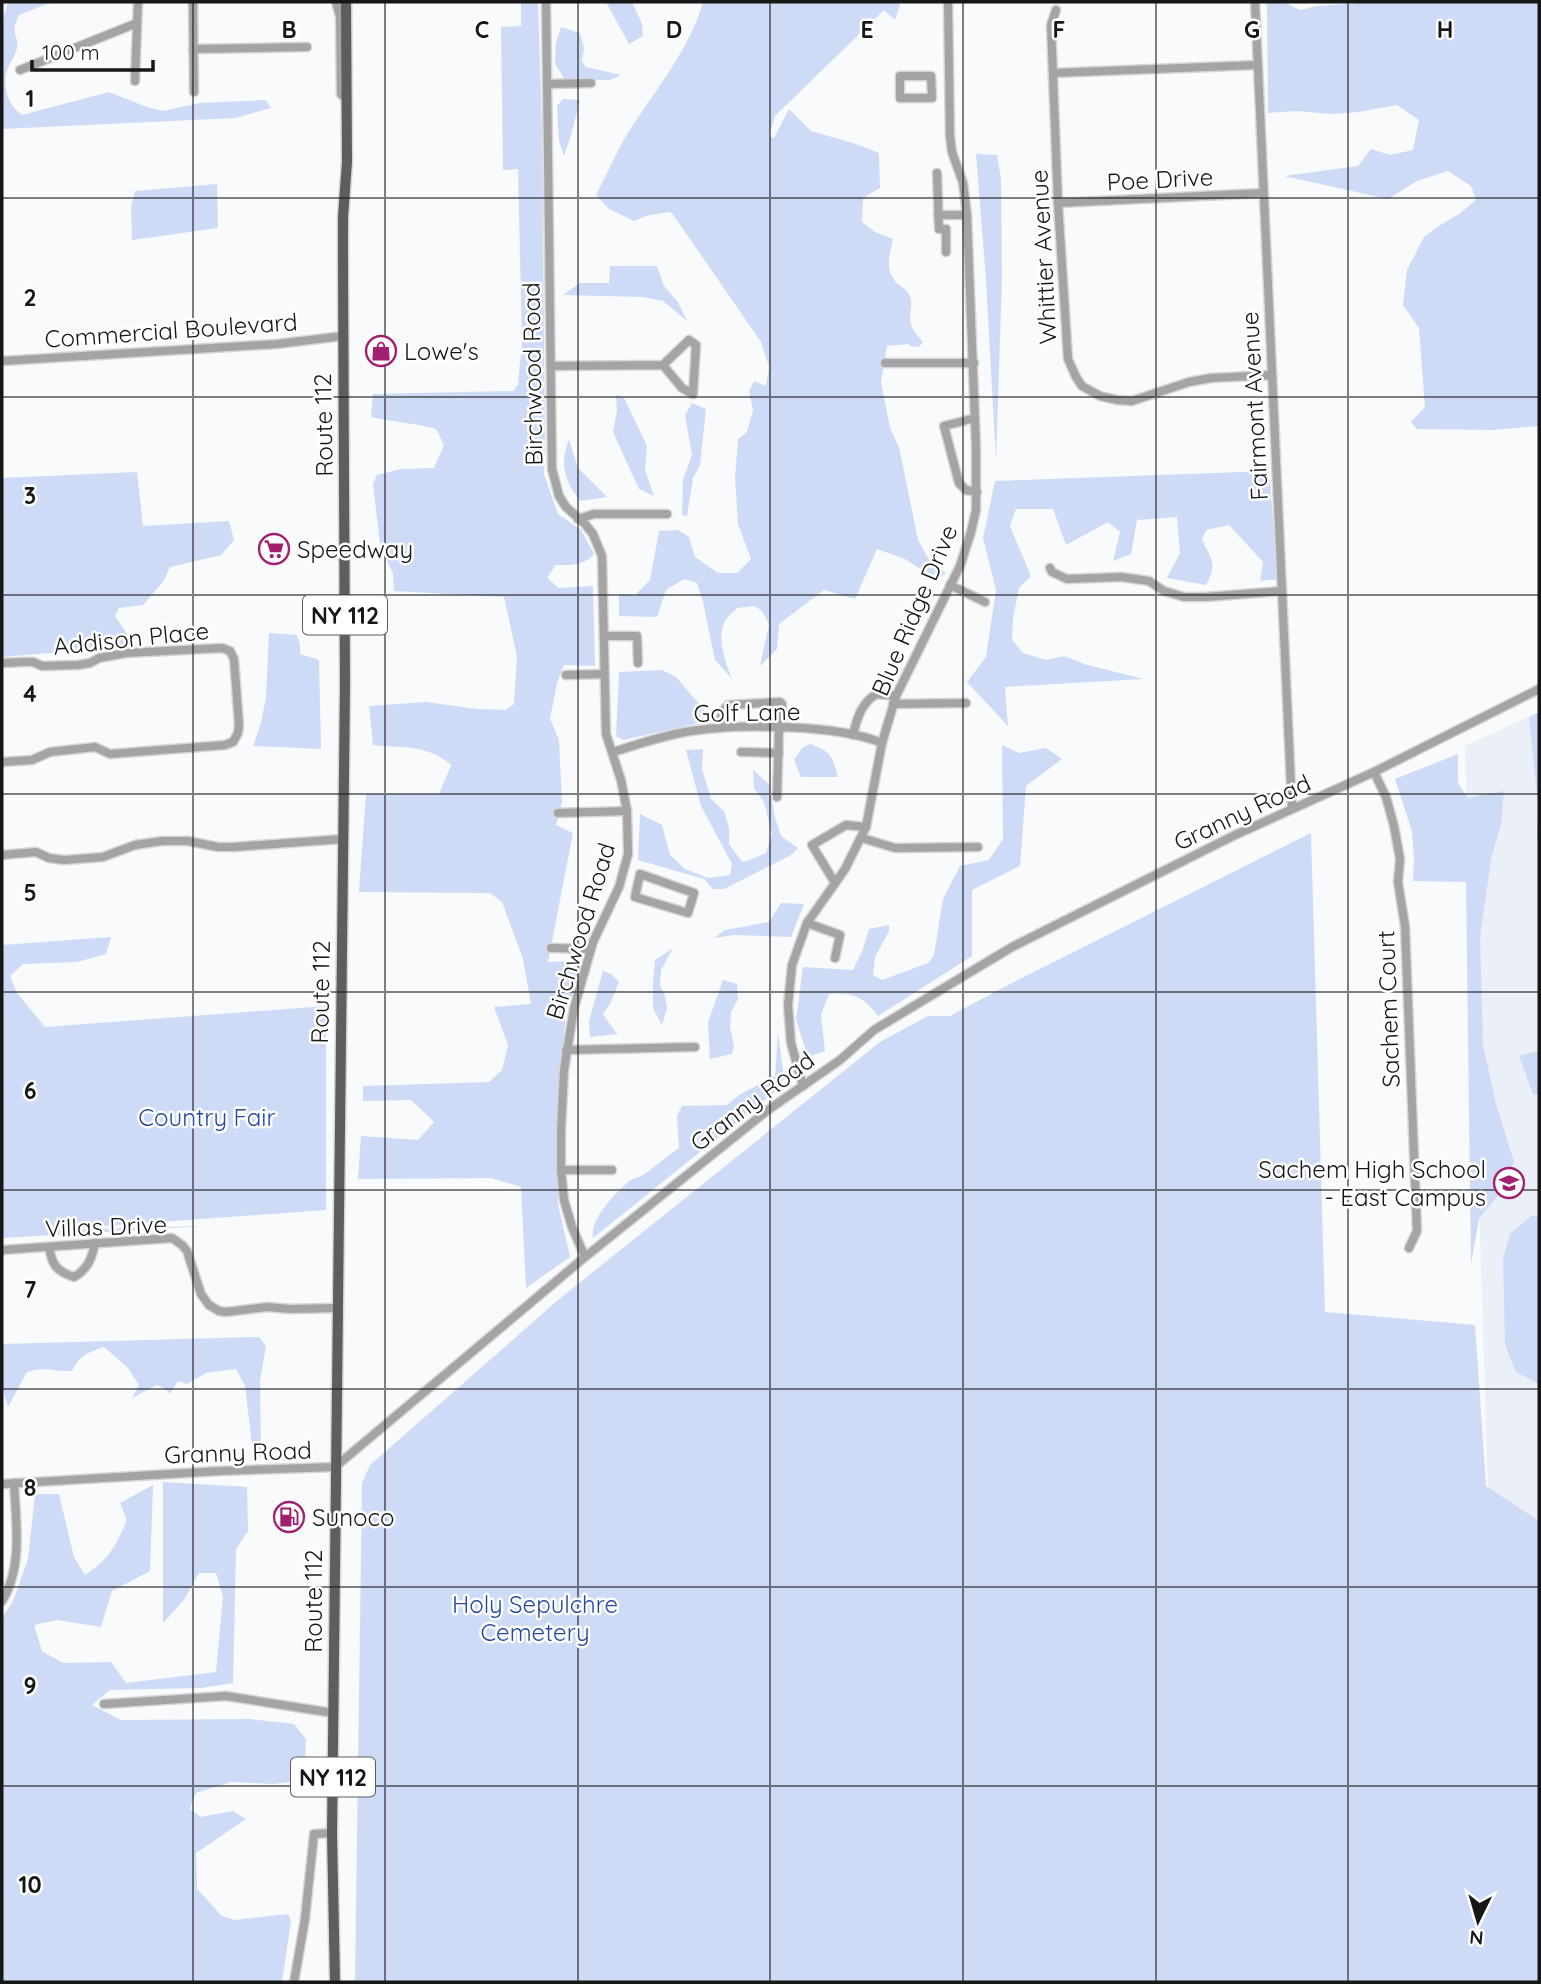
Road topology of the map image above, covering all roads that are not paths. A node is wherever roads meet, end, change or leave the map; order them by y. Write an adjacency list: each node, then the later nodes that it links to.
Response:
1 (138, 2): 9 (street)
2 (193, 2): 11 (street)
3 (335, 2): 21 (street)
4 (346, 2): 21 (main road, Route 112 / NY 112)
5 (546, 2): 16 (street, Birchwood Road)
6 (948, 2): 20 (street, Blue Ridge Drive)
7 (1255, 2): 12 (street, Fairmont Avenue)
8 (1056, 10): 14 (street, Whittier Avenue)
9 (137, 23): 13 (street); 15 (street)
10 (307, 47): 11 (street)
11 (193, 49): 18 (street)
12 (1257, 65): 14 (street); 23 (street, Fairmont Avenue)
13 (20, 70)
14 (1053, 73): 24 (street, Whittier Avenue)
15 (135, 81)
16 (547, 83): 17 (street); 33 (street, Birchwood Road)
17 (591, 83)
18 (194, 92)
19 (932, 98): 19 (street); 20 (street)
20 (949, 98): 26 (street, Blue Ridge Drive)
21 (346, 100): 28 (main road, Route 112 / NY 112)
22 (937, 173): 25 (street)
23 (1263, 193): 24 (street, Poe Drive); 34 (street, Fairmont Avenue)
24 (1058, 204): 34 (street, Whittier Avenue)
25 (938, 215): 26 (street); 27 (street)
26 (967, 215): 31 (street, Blue Ridge Drive)
27 (946, 252)
28 (343, 336): 29 (street, Commercial Boulevard); 66 (main road, Route 112 / NY 112)
29 (2, 361)
30 (885, 363): 31 (street)
31 (974, 363): 35 (street, Blue Ridge Drive)
32 (663, 365): 32 (street); 33 (street)
33 (551, 366): 38 (street, Birchwood Road)
34 (1272, 375): 41 (street, Fairmont Avenue)
35 (975, 418): 36 (street, Blue Ridge Drive); 36 (street)
36 (977, 492): 40 (street, Blue Ridge Drive)
37 (667, 514): 38 (street)
38 (578, 519): 43 (street, Birchwood Road)
39 (1050, 568): 41 (street)
40 (950, 585): 42 (street); 49 (street, Blue Ridge Drive)
41 (1282, 591): 61 (street, Fairmont Avenue)
42 (985, 602)
43 (604, 636): 45 (street); 46 (street, Birchwood Road)
44 (2, 663): 58 (street, Addison Place)
45 (638, 663)
46 (604, 674): 47 (street); 55 (street, Birchwood Road)
47 (566, 675)
48 (1539, 689): 59 (street, Granny Road)
49 (894, 700): 50 (street); 53 (street); 54 (street, Blue Ridge Drive)
50 (966, 703)
51 (720, 728): 52 (street, Golf Lane); 52 (street); 55 (street, Golf Lane)
52 (781, 728): 53 (street, Golf Lane); 57 (street)
53 (853, 734): 54 (street, Golf Lane)
54 (882, 743): 64 (street, Blue Ridge Drive)
55 (613, 752): 62 (street, Birchwood Road)
56 (741, 752): 57 (street)
57 (779, 752): 60 (street)
58 (2, 762)
59 (1374, 772): 61 (street, Granny Road); 83 (street, Sachem Court)
60 (777, 797)
61 (1292, 809): 78 (street, Granny Road)
62 (627, 811): 63 (street); 69 (street, Birchwood Road)
63 (558, 813)
64 (866, 827): 65 (street, Blue Ridge Drive); 71 (street)
65 (862, 838): 67 (street); 71 (street, Blue Ridge Drive)
66 (343, 839): 68 (street); 86 (main road, Route 112 / NY 112)
67 (978, 847)
68 (2, 855)
69 (625, 867): 70 (street); 74 (street, Birchwood Road)
70 (640, 874): 70 (street)
71 (835, 883): 72 (street, Blue Ridge Drive)
72 (807, 923): 75 (street); 78 (street, Blue Ridge Drive)
73 (551, 948): 74 (street)
74 (592, 949): 77 (street, Birchwood Road)
75 (835, 958)
76 (695, 1047): 77 (street)
77 (566, 1049): 79 (street, Birchwood Road)
78 (803, 1086): 85 (street, Granny Road)
79 (561, 1170): 80 (street); 85 (street, Birchwood Road)
80 (612, 1170)
81 (96, 1243): 82 (street, Villas Drive); 82 (street); 86 (street, Villas Drive)
82 (49, 1247): 84 (street, Villas Drive)
83 (1409, 1248)
84 (2, 1250)
85 (585, 1256): 87 (street, Granny Road)
86 (338, 1308): 87 (main road, Route 112 / NY 112)
87 (335, 1468): 88 (street, Granny Road); 92 (main road, Route 112 / NY 112)
88 (14, 1483): 89 (street, Granny Road); 90 (street)
89 (2, 1484)
90 (2, 1601)
91 (104, 1704): 92 (street)
92 (333, 1713): 93 (main road, Route 112 / NY 112)
93 (332, 1833): 94 (street); 95 (main road, Route 112 / NY 112)
94 (294, 1982)
95 (335, 1982)

